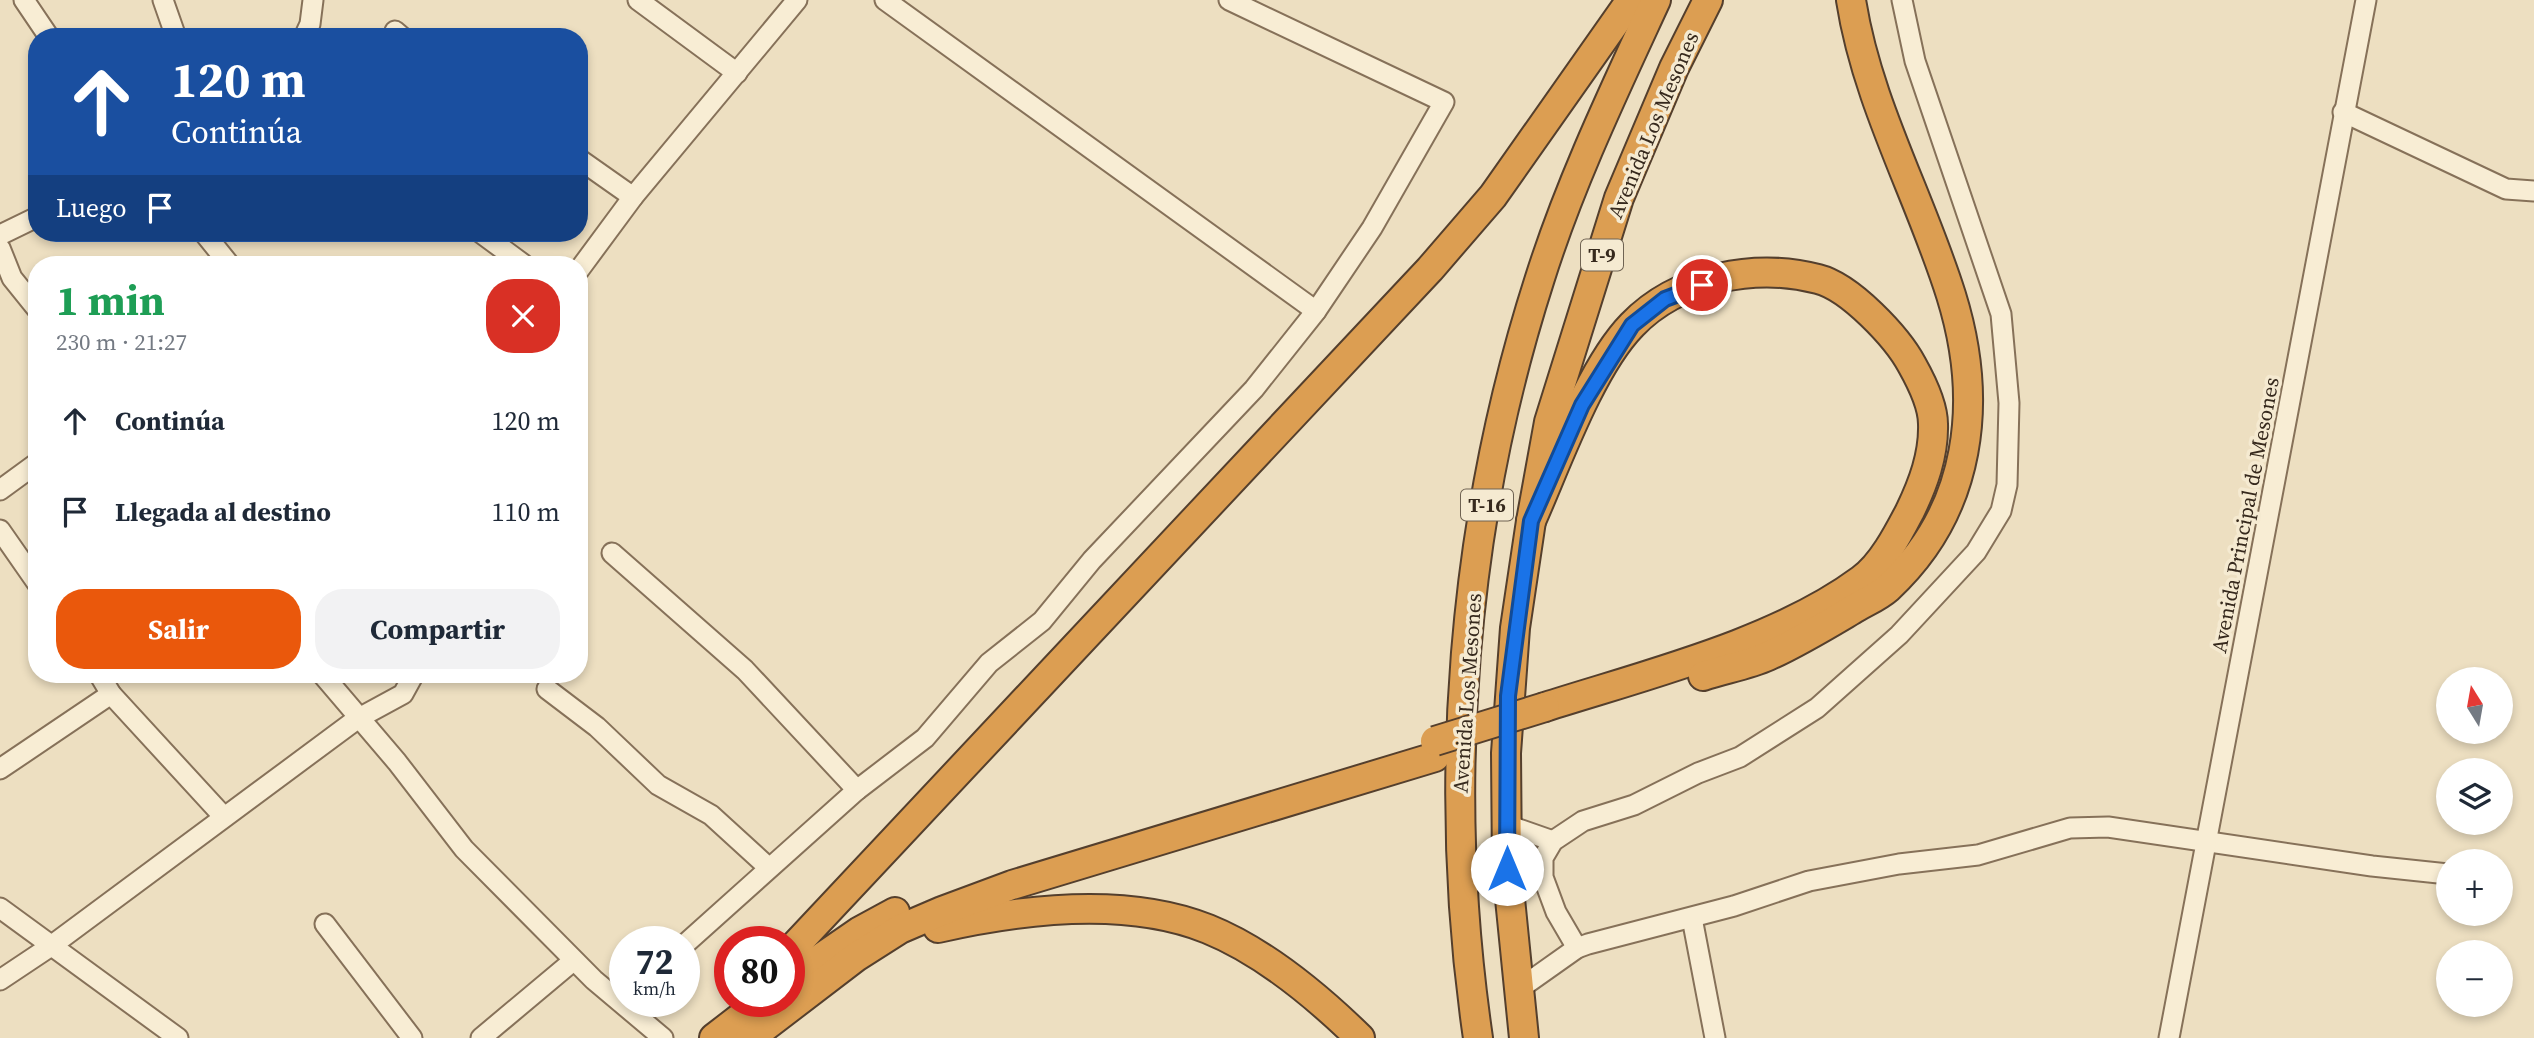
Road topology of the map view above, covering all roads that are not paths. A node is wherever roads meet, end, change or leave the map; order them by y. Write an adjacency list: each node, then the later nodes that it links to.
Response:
1 (24, 0): 14 (street)
2 (163, 0): 15 (street)
3 (313, 0): 16 (street)
4 (638, 0): 17 (street)
5 (797, 0): 17 (street)
6 (885, 0): 31 (street)
7 (1229, 0): 31 (street)
8 (1631, 0): 58 (highway)
9 (1656, 0): 78 (highway, Avenida Los Mesones / T-16)
10 (1708, 0): 34 (highway, Avenida Los Mesones / T-9)
11 (1851, 0): 43 (highway)
12 (1902, 0): 50 (street)
13 (2366, 0): 18 (street, Avenida Principal de Mesones)
14 (43, 28)
15 (173, 28)
16 (308, 28)
17 (737, 73): 21 (street)
18 (2343, 112): 20 (street); 51 (street, Avenida Principal de Mesones)
19 (588, 165): 21 (street)
20 (2534, 191)
21 (633, 197): 29 (street)
22 (28, 221): 23 (street)
23 (0, 235)
24 (211, 242): 27 (street)
25 (493, 242): 28 (street)
26 (0, 248): 30 (street)
27 (223, 256)
28 (512, 256)
29 (588, 258)
30 (28, 298)
31 (1316, 311): 47 (street)
32 (28, 470): 33 (street)
33 (0, 490)
34 (1531, 521): 43 (highway); 49 (highway, Avenida Los Mesones / T-16)
35 (0, 530): 37 (street)
36 (612, 553): 47 (street)
37 (28, 570)
38 (104, 683): 42 (street)
39 (329, 683): 44 (street)
40 (409, 683): 44 (street)
41 (547, 689): 52 (street)
42 (111, 694): 46 (street); 48 (street)
43 (1545, 714): 45 (highway)
44 (357, 719): 48 (street); 62 (street)
45 (1435, 749): 61 (highway); 63 (highway)
46 (0, 769)
47 (857, 790): 52 (street)
48 (224, 817): 59 (street)
49 (1507, 825): 50 (street); 66 (highway, Avenida Los Mesones / T-16)
50 (1553, 841): 60 (street)
51 (2207, 841): 53 (street); 55 (street); 81 (street, Avenida Principal de Mesones)
52 (768, 867): 57 (street)
53 (2436, 872)
54 (0, 908): 59 (street)
55 (1692, 918): 60 (street); 80 (street)
56 (325, 925): 71 (street)
57 (700, 930)
58 (805, 935)
59 (51, 946): 64 (street); 70 (street)
60 (1577, 948): 66 (street)
61 (856, 957): 76 (highway); 77 (highway)
62 (573, 961): 65 (street); 72 (street)
63 (805, 969)
64 (0, 980)
65 (609, 988)
66 (1519, 989): 79 (highway, Avenida Los Mesones / T-16)
67 (643, 1017): 73 (street)
68 (727, 1017): 74 (highway)
69 (741, 1017): 75 (highway)
70 (178, 1038)
71 (412, 1038)
72 (481, 1038)
73 (663, 1038)
74 (707, 1038)
75 (714, 1038)
76 (750, 1038)
77 (1360, 1038)
78 (1478, 1038)
79 (1524, 1038)
80 (1715, 1038)
81 (2169, 1038)

